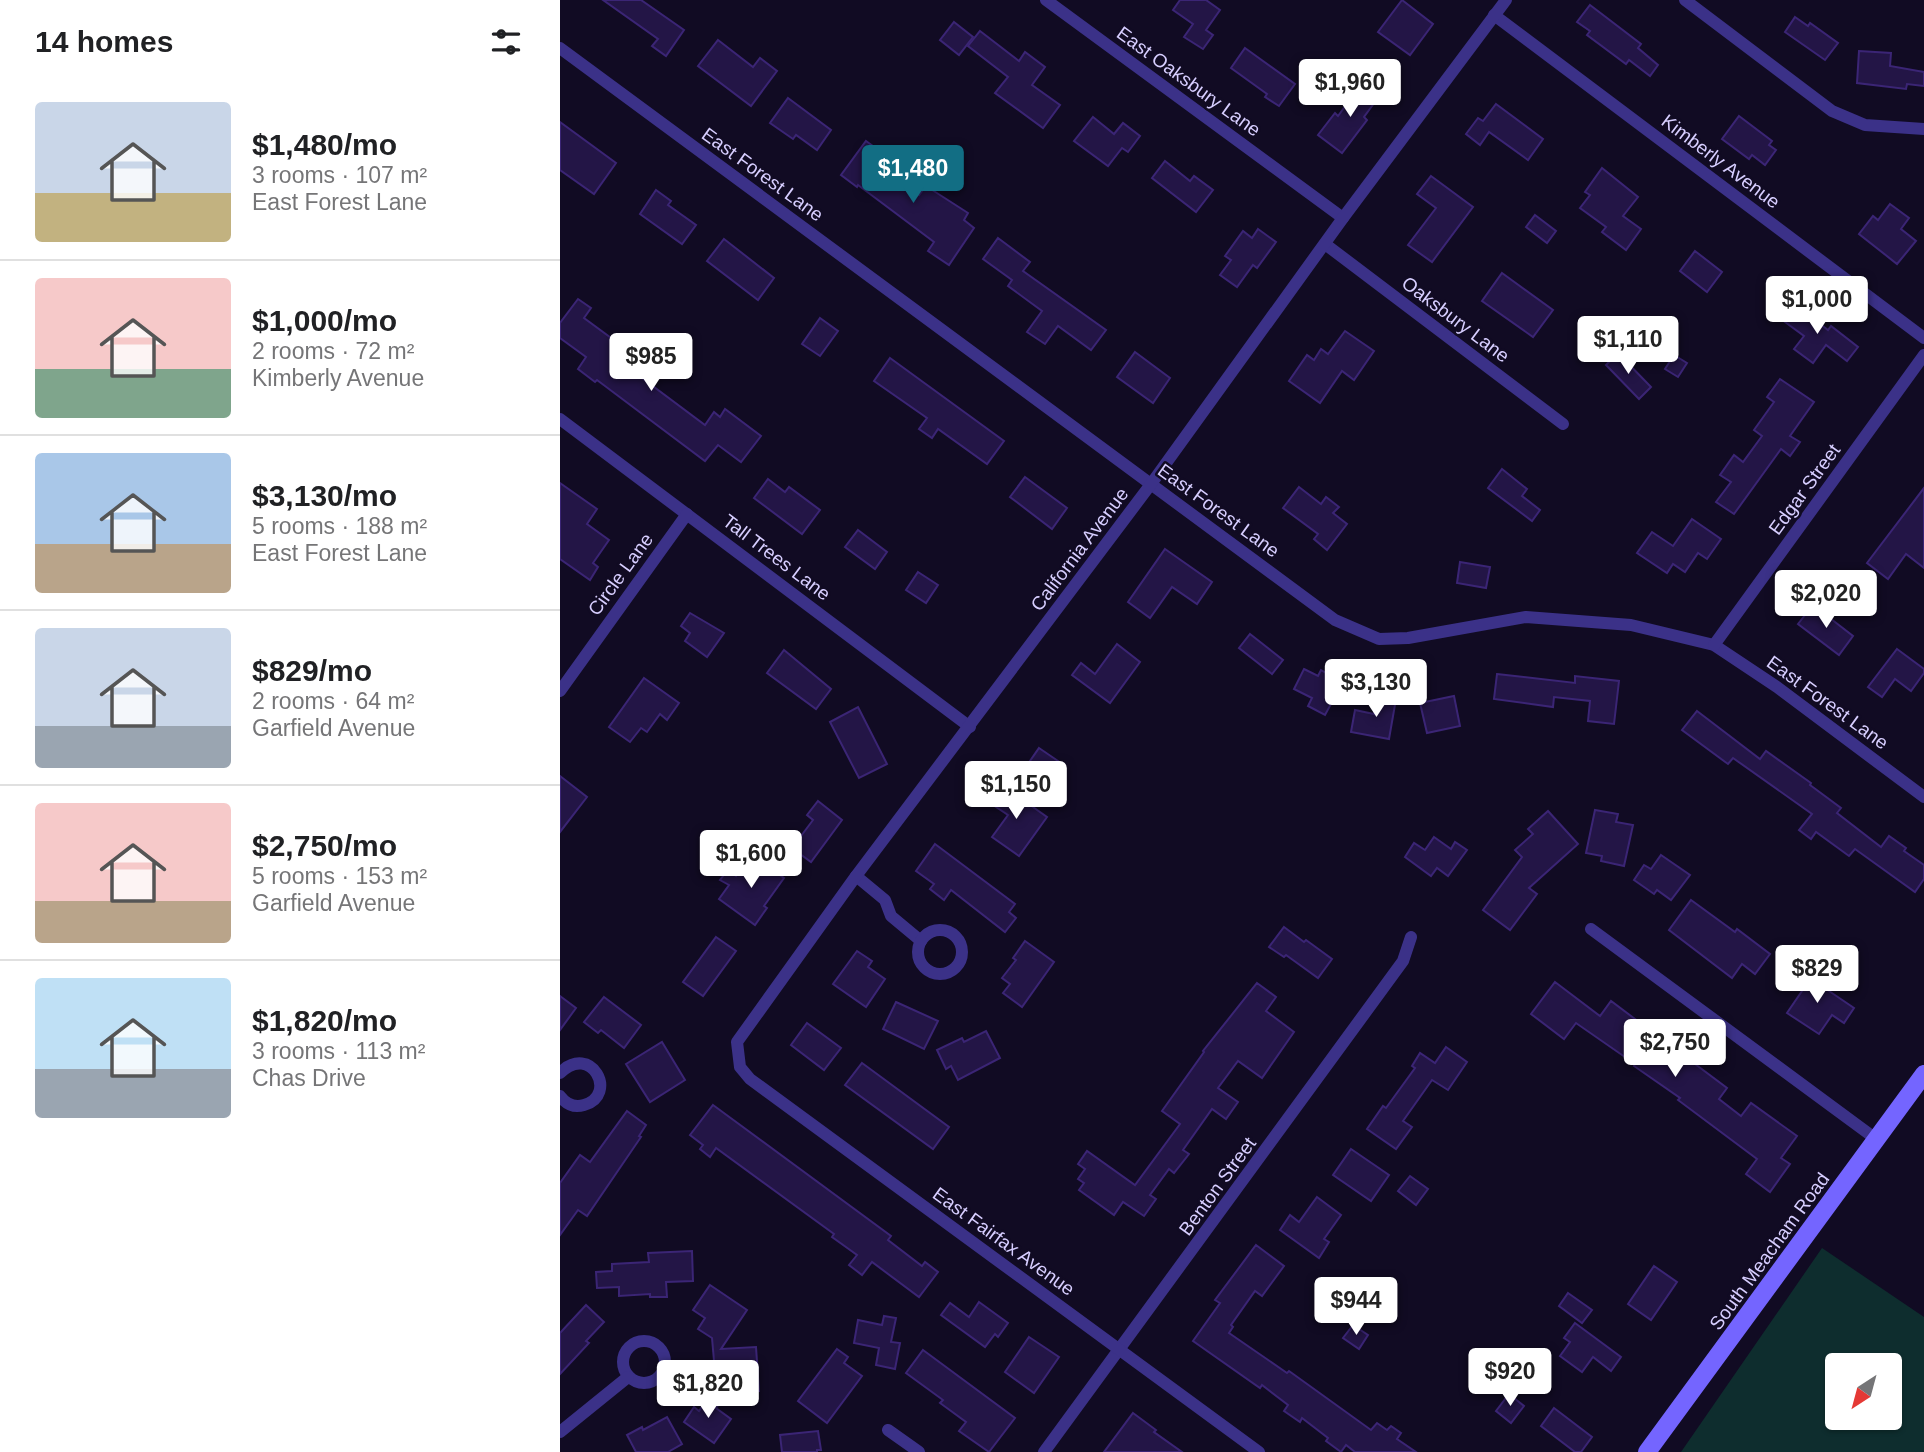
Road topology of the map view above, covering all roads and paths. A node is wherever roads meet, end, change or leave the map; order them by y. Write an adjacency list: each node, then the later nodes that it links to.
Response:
1 (1046, 0): 7 (street, East Oaksbury Lane)
2 (1506, 0): 4 (street, California Avenue)
3 (1685, 0): 6 (street)
4 (1494, 15): 7 (street, California Avenue); 9 (street, Kimberly Avenue)
5 (560, 48): 13 (street, East Forest Lane)
6 (1924, 129)
7 (1343, 218): 8 (street, California Avenue)
8 (1325, 244): 12 (street, Oaksbury Lane); 13 (street, California Avenue)
9 (1924, 338)
10 (1924, 355): 15 (street, Edgar Street)
11 (560, 419): 14 (street, Tall Trees Lane)
12 (1563, 424)
13 (1151, 484): 15 (street, East Forest Lane); 17 (street, California Avenue)
14 (687, 514): 16 (street, Circle Lane); 17 (street, Tall Trees Lane)
15 (1714, 645): 18 (street, East Forest Lane)
16 (560, 691)
17 (970, 727): 19 (street, California Avenue)
18 (1924, 797)
19 (856, 876): 22 (street); 23 (street, California Avenue)
20 (1591, 929): 27 (street)
21 (1411, 937): 28 (street, Benton Street)
22 (921, 940)
23 (737, 1053): 28 (street, East Fairfax Avenue)
24 (560, 1073): 26 (street)
25 (1924, 1074): 27 (main road, South Meacham Road)
26 (562, 1102)
27 (1876, 1139): 35 (main road, South Meacham Road)
28 (1121, 1350): 33 (street, Benton Street); 34 (street, East Fairfax Avenue)
29 (628, 1377): 31 (street)
30 (888, 1430): 32 (street)
31 (560, 1432)
32 (919, 1452)
33 (1044, 1452)
34 (1259, 1452)
35 (1647, 1452)

